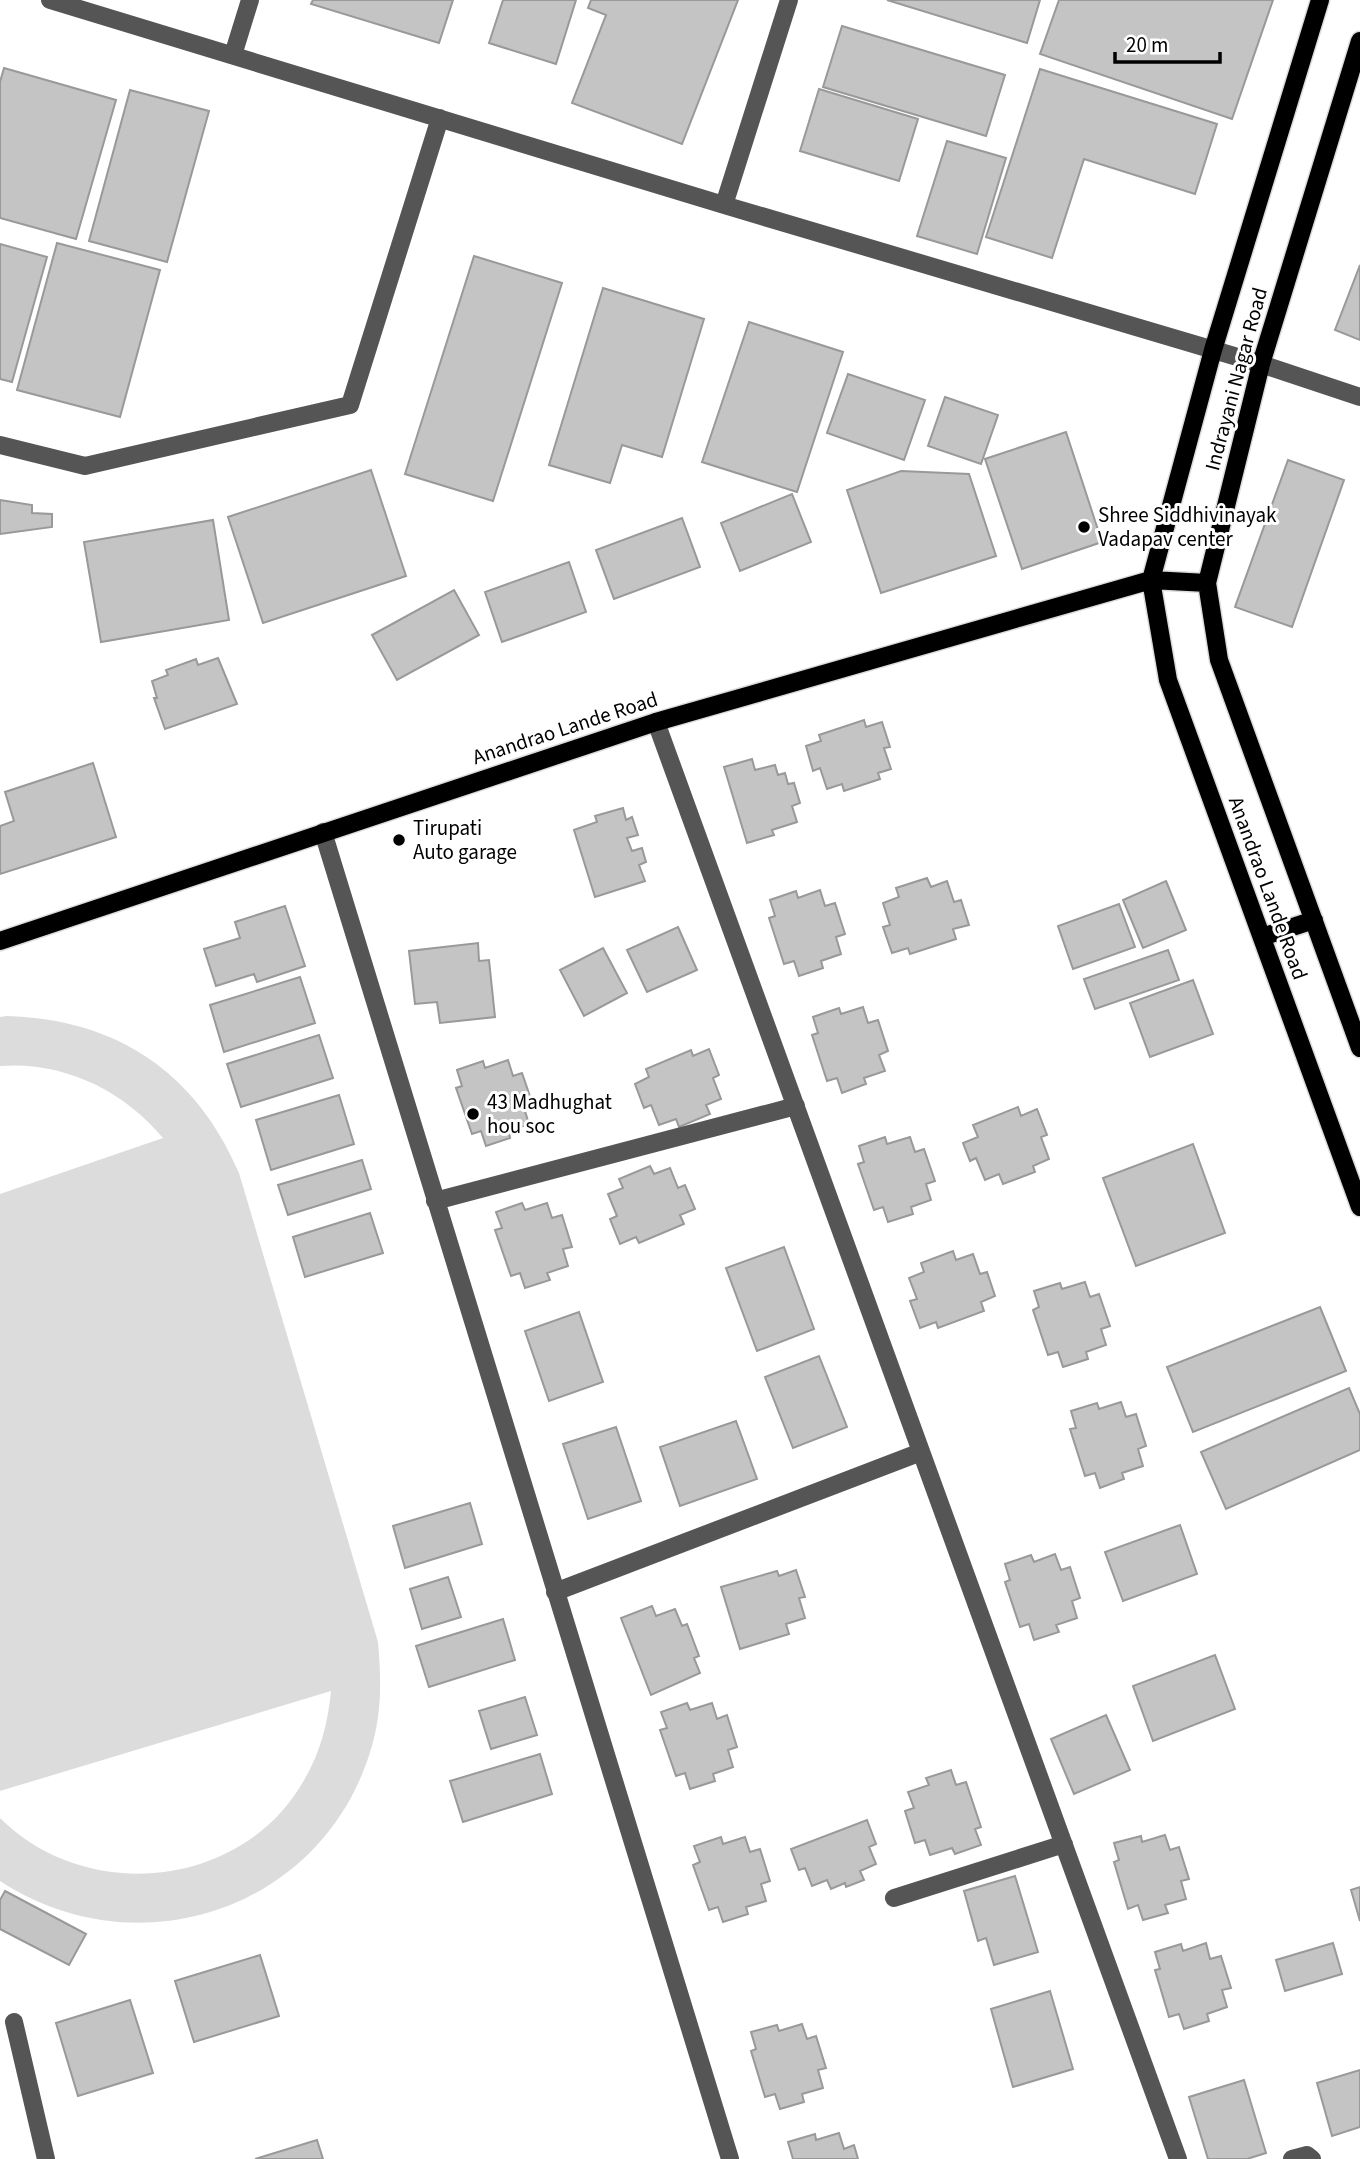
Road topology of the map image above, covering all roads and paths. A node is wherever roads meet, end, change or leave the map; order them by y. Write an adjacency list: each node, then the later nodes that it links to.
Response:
1 (50, 0): 6 (street)
2 (250, 0): 6 (street)
3 (789, 0): 8 (street)
4 (1320, 0): 9 (main road, Indrayani Nagar Road)
5 (1360, 41): 10 (main road, Indrayani Nagar Road)
6 (233, 55): 7 (street)
7 (440, 118): 8 (street); 12 (street)
8 (724, 205): 9 (street)
9 (1213, 350): 10 (street); 13 (main road, Indrayani Nagar Road)
10 (1261, 364): 11 (street); 14 (main road, Indrayani Nagar Road)
11 (1360, 397)
12 (0, 445)
13 (1151, 580): 14 (main road, Anandrao Lande Road); 15 (main road, Anandrao Lande Road); 18 (main road, Anandrao Lande Road)
14 (1207, 583): 17 (main road, Indrayani Nagar Road)
15 (656, 722): 16 (main road, Anandrao Lande Road); 21 (street)
16 (323, 832): 19 (main road, Anandrao Lande Road); 22 (street)
17 (1314, 920): 18 (main road); 20 (main road, Indrayani Nagar Road)
18 (1262, 937): 23 (main road, Anandrao Lande Road)
19 (0, 941)
20 (1360, 1048)
21 (796, 1106): 22 (street); 24 (street)
22 (435, 1201): 25 (street)
23 (1360, 1207)
24 (921, 1452): 25 (street); 26 (street)
25 (555, 1592): 30 (street)
26 (1064, 1844): 27 (street); 31 (street)
27 (894, 1898)
28 (14, 2022): 29 (street)
29 (46, 2159)
30 (730, 2159)
31 (1178, 2159)
32 (1292, 2159): 33 (street)
33 (1312, 2159)

